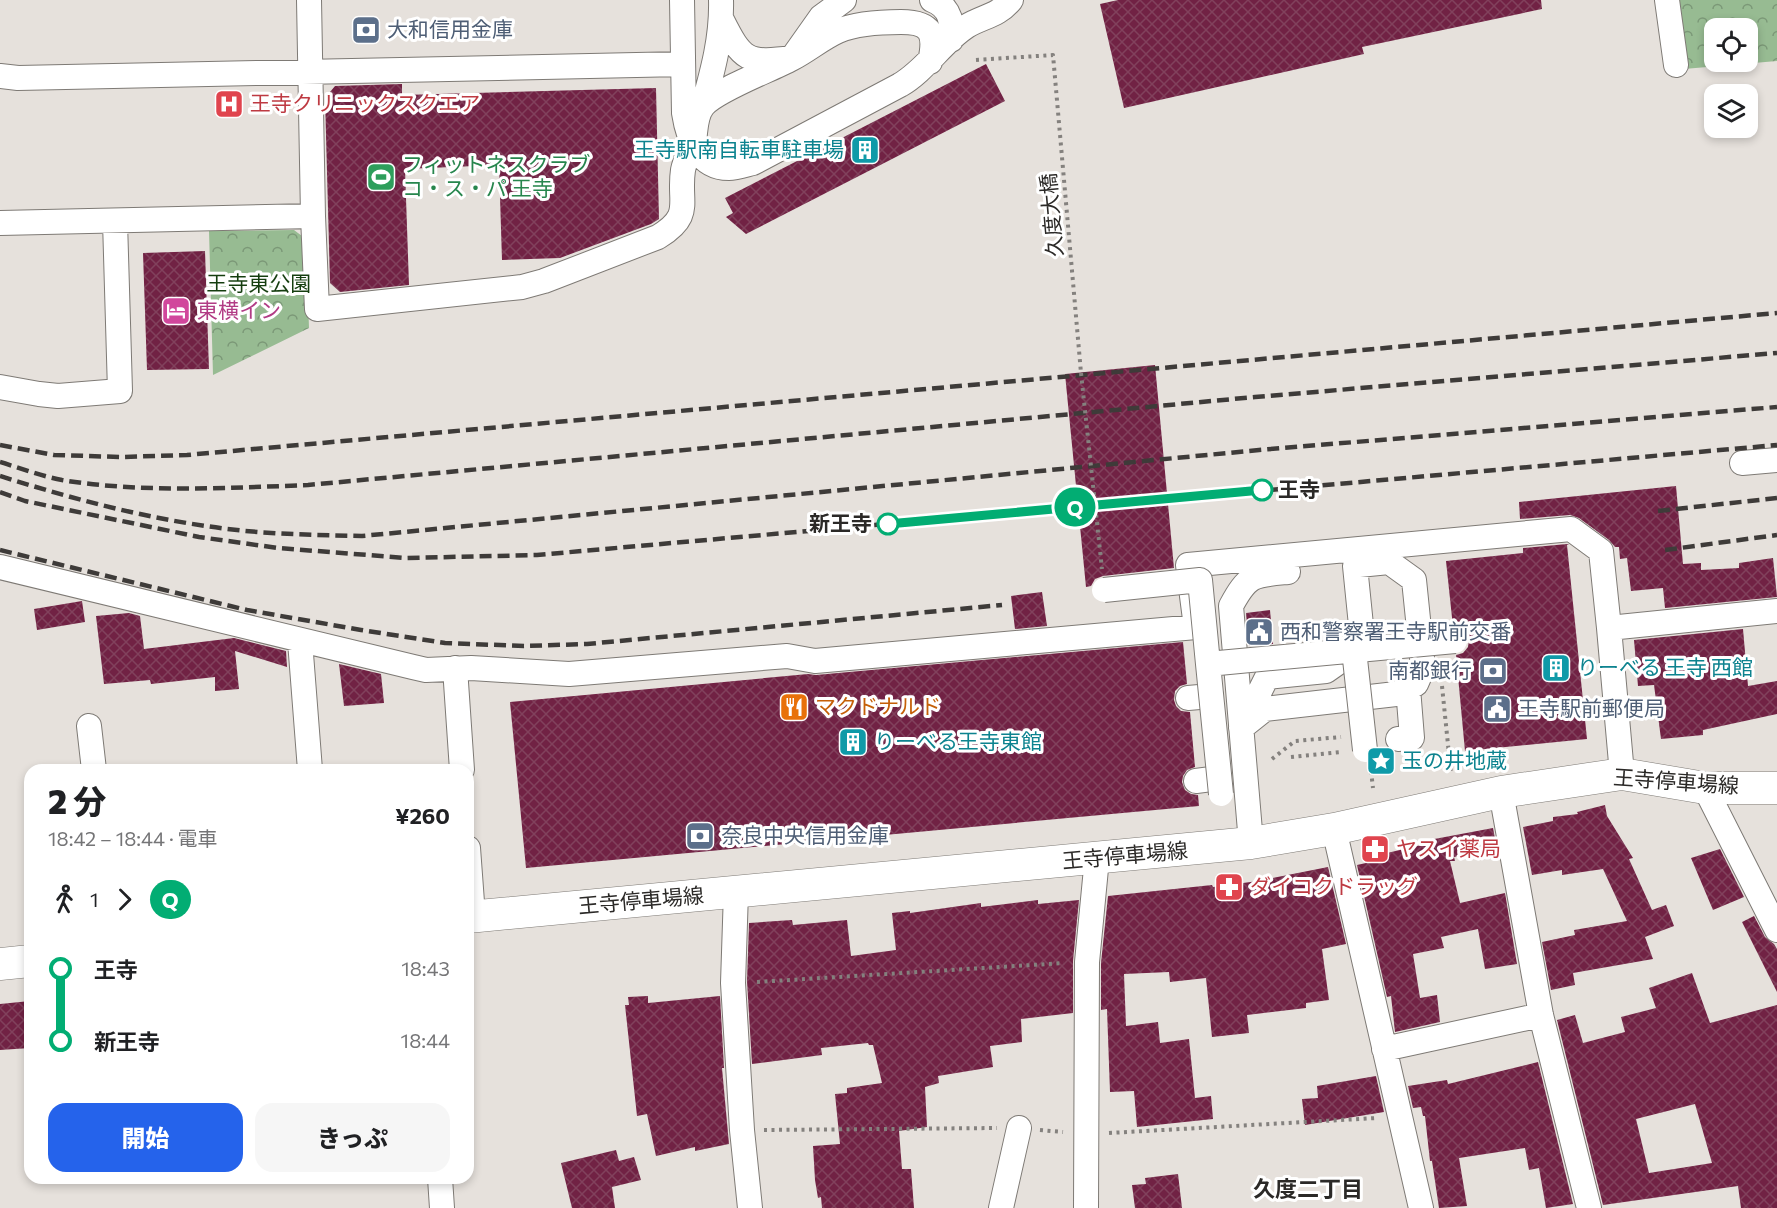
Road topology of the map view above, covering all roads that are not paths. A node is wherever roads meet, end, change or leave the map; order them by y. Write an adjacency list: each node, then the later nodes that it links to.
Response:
1 (309, 0): 13 (street)
2 (682, 0): 11 (street)
3 (844, 0): 9 (street)
4 (932, 0): 8 (street)
5 (1011, 0): 8 (street)
6 (1667, 0): 12 (street)
7 (722, 10): 9 (street); 15 (street)
8 (951, 40): 10 (street)
9 (792, 58): 10 (street); 15 (street)
10 (930, 62): 16 (street)
11 (683, 64): 13 (street); 16 (street)
12 (1676, 65)
13 (311, 72): 14 (street); 17 (street)
14 (0, 76)
15 (703, 106): 16 (street)
16 (693, 143): 17 (street)
17 (313, 216): 18 (street)
18 (115, 221): 19 (street); 20 (street)
19 (0, 223)
20 (0, 387)
21 (1777, 460): 22 (street)
22 (1742, 463)
23 (1355, 566): 33 (street); 35 (street); 35 (street)
24 (0, 567): 28 (street)
25 (1104, 590): 31 (street, bridge)
26 (1777, 611): 27 (street)
27 (1609, 628): 32 (street); 41 (street)
28 (300, 641): 32 (street); 39 (street)
29 (1455, 641): 30 (street, bridge)
30 (1354, 650): 31 (street, bridge); 37 (street, bridge)
31 (1208, 664): 42 (street, bridge)
32 (455, 668): 40 (street)
33 (1408, 688): 35 (street); 36 (street)
34 (89, 726): 38 (street)
35 (1241, 728): 47 (street)
36 (1398, 739)
37 (1365, 750)
38 (93, 764)
39 (310, 764)
40 (462, 764)
41 (1622, 774): 43 (main road, 王寺停車場線); 45 (main road, 王寺停車場線)
42 (1212, 784)
43 (1705, 788): 44 (main road, 王寺停車場線); 51 (street)
44 (1777, 788)
45 (1501, 792): 46 (main road, 王寺停車場線); 54 (street)
46 (1334, 829): 47 (main road, 王寺停車場線); 55 (street)
47 (1251, 843): 48 (main road, 王寺停車場線)
48 (1097, 858): 49 (main road, 王寺停車場線); 61 (street)
49 (736, 892): 50 (main road, 王寺停車場線); 59 (street)
50 (474, 916)
51 (1777, 930)
52 (24, 962): 53 (main road)
53 (0, 964)
54 (1541, 1015): 55 (street); 64 (street)
55 (1384, 1049): 62 (street)
56 (1019, 1128): 60 (street)
57 (440, 1184): 58 (street)
58 (442, 1208)
59 (750, 1208)
60 (1001, 1208)
61 (1086, 1208)
62 (1421, 1208)
63 (1579, 1208): 64 (street)
64 (1589, 1208)

